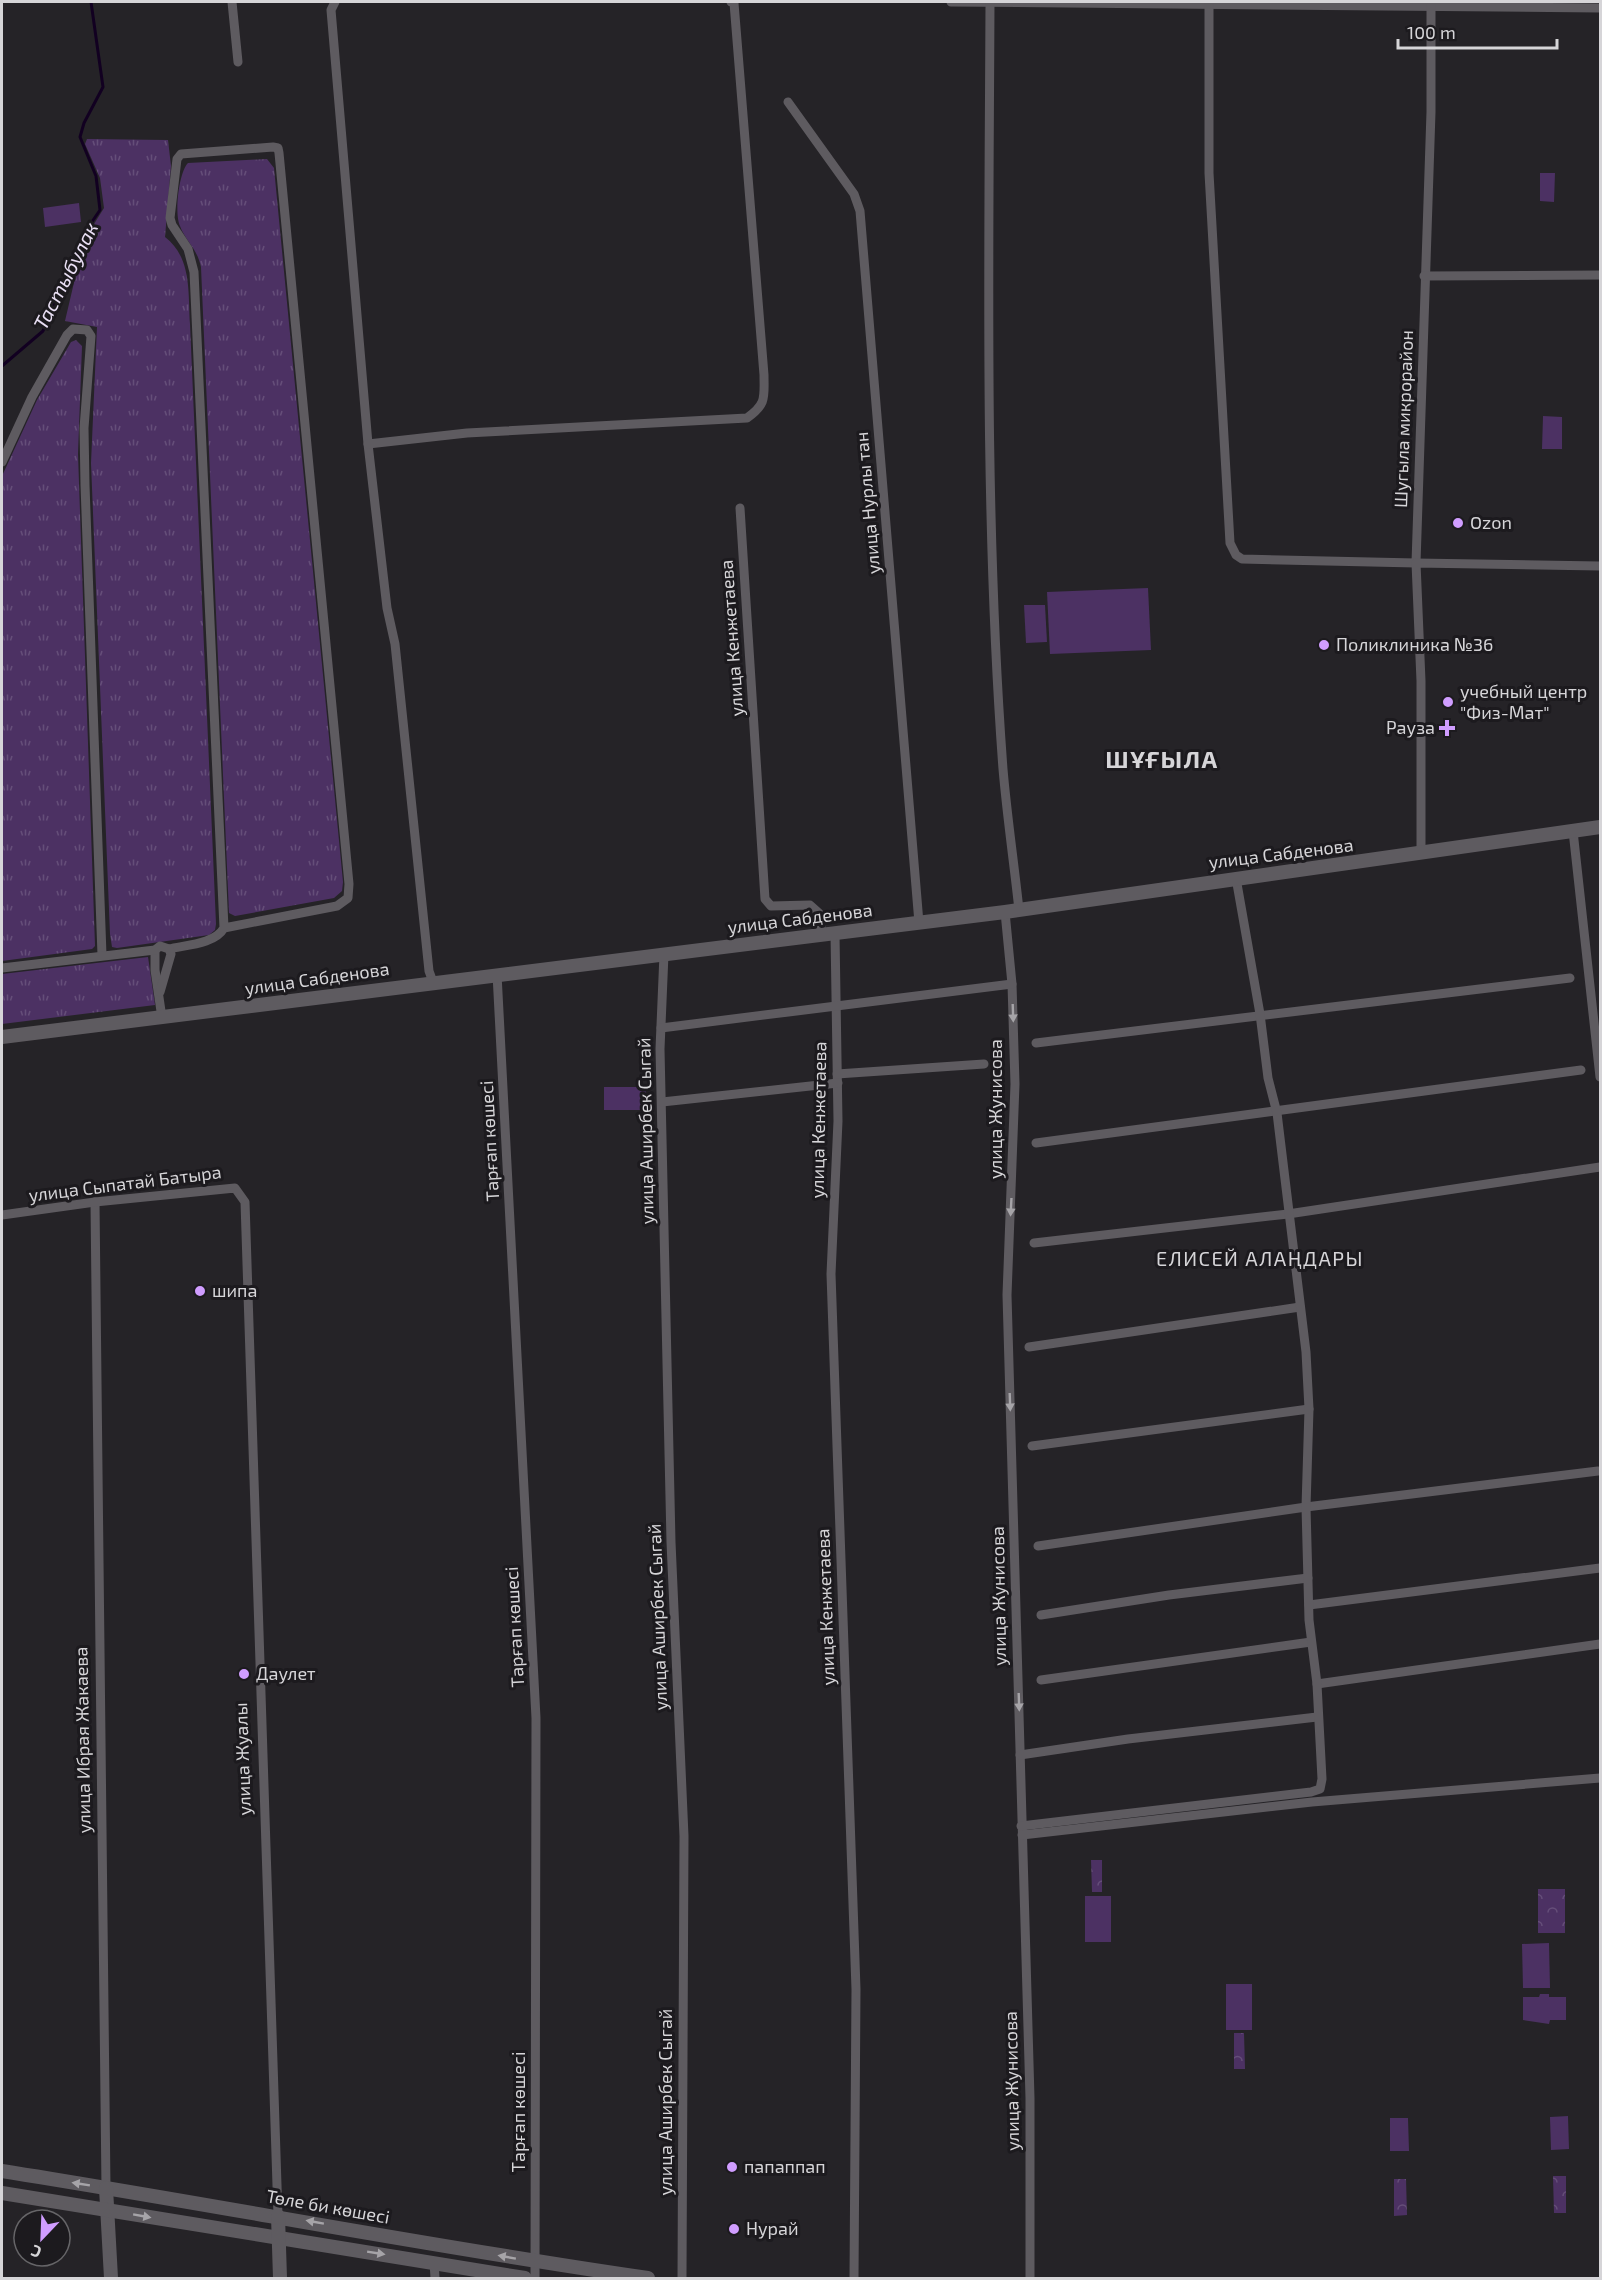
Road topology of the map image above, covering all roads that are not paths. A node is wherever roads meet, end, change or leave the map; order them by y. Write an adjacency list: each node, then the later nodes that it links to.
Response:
1 (232, 2): 9 (street)
2 (335, 2): 13 (street)
3 (731, 2): 13 (street)
4 (951, 2): 5 (street)
5 (990, 2): 6 (street); 22 (street, улица Жунисова)
6 (1209, 3): 7 (street); 16 (street)
7 (1431, 6): 8 (street); 12 (street, Шугыла микрорайон)
8 (1600, 8)
9 (238, 62)
10 (788, 102): 23 (street, улица Нурлы тан)
11 (1600, 275): 12 (street)
12 (1424, 276): 16 (street, Шугыла микрорайон)
13 (368, 444): 33 (street)
14 (2, 462): 29 (street)
15 (740, 508): 25 (street, улица Кенжетаева)
16 (1416, 562): 17 (street); 20 (street, Шугыла микрорайон)
17 (1600, 566)
18 (1600, 827): 19 (street, улица Сабденова)
19 (1573, 831): 20 (street, улица Сабденова); 44 (street)
20 (1420, 854): 21 (street, улица Сабденова)
21 (1236, 878): 22 (street, улица Сабденова); 37 (street)
22 (1012, 911): 23 (street, улица Сабденова); 34 (street, улица Жунисова)
23 (919, 922): 25 (street, улица Сабденова)
24 (224, 928): 24 (street); 26 (street)
25 (828, 934): 28 (street, улица Сабденова); 36 (street, улица Кенжетаева)
26 (169, 949): 27 (street); 35 (street)
27 (155, 950): 29 (street); 35 (street)
28 (664, 954): 31 (street, улица Сабденова); 39 (street, улица Аширбек Сыгай)
29 (102, 955): 30 (street)
30 (2, 968)
31 (497, 974): 33 (street, улица Сабденова); 81 (street, Тарғап көшесі)
32 (1570, 978): 37 (street)
33 (433, 982): 38 (street, улица Сабденова)
34 (1012, 984): 36 (street); 71 (street, улица Жунисова, one-way to 71)
35 (160, 992): 38 (street)
36 (836, 1004): 39 (street); 45 (street, улица Кенжетаева)
37 (1260, 1014): 41 (street); 47 (street)
38 (162, 1018): 40 (street, улица Сабденова)
39 (661, 1028): 46 (street, улица Аширбек Сыгай)
40 (2, 1037)
41 (1036, 1043)
42 (984, 1064): 45 (street)
43 (1581, 1070): 47 (street)
44 (1600, 1077)
45 (837, 1079): 46 (street); 89 (street, улица Кенжетаева)
46 (662, 1102): 88 (street, улица Аширбек Сыгай)
47 (1277, 1113): 48 (street); 52 (street)
48 (1036, 1143)
49 (1600, 1167): 52 (street)
50 (95, 1202): 51 (street, улица Сыпатай Батыра); 53 (street, улица Сыпатай Батыра); 75 (street, улица Ибрая Жакаева)
51 (245, 1202): 78 (street, улица Жуалы)
52 (1288, 1214): 54 (street); 55 (street)
53 (2, 1215)
54 (1034, 1243)
55 (1300, 1307): 56 (street); 57 (street)
56 (1029, 1347)
57 (1310, 1409): 58 (street); 60 (street)
58 (1032, 1446)
59 (1598, 1471): 60 (street)
60 (1306, 1507): 61 (street); 63 (street)
61 (1038, 1546)
62 (1600, 1569): 64 (street)
63 (1308, 1578): 64 (street); 65 (street)
64 (1309, 1605): 66 (street)
65 (1041, 1615)
66 (1311, 1642): 68 (street); 69 (street)
67 (1600, 1644): 69 (street)
68 (1041, 1680)
69 (1317, 1684): 70 (street)
70 (1317, 1717): 71 (street); 73 (street)
71 (1020, 1755): 73 (street, улица Жунисова)
72 (1600, 1778): 73 (street)
73 (1022, 1830): 90 (street, улица Жунисова)
74 (2, 2171): 75 (street, Төле би көшесі, one-way to 74)
75 (106, 2188): 77 (street, улица Ибрая Жакаева); 78 (street, Төле би көшесі)
76 (2, 2193): 77 (street, Төле би көшесі)
77 (107, 2210): 79 (street, Төле би көшесі, one-way to 79); 82 (street, улица Ибрая Жакаева)
78 (278, 2216): 79 (street, улица Жуалы); 81 (street, Төле би көшесі, one-way to 78)
79 (279, 2239): 80 (street, Төле би көшесі, one-way to 80); 83 (street, улица Жуалы)
80 (434, 2262): 84 (street); 85 (street, Төле би көшесі)
81 (536, 2262): 86 (street, Тарғап көшесі); 87 (street, Төле би көшесі)
82 (111, 2278)
83 (280, 2278)
84 (435, 2278)
85 (525, 2278)
86 (536, 2278)
87 (648, 2278)
88 (682, 2278)
89 (854, 2278)
90 (1030, 2278)

